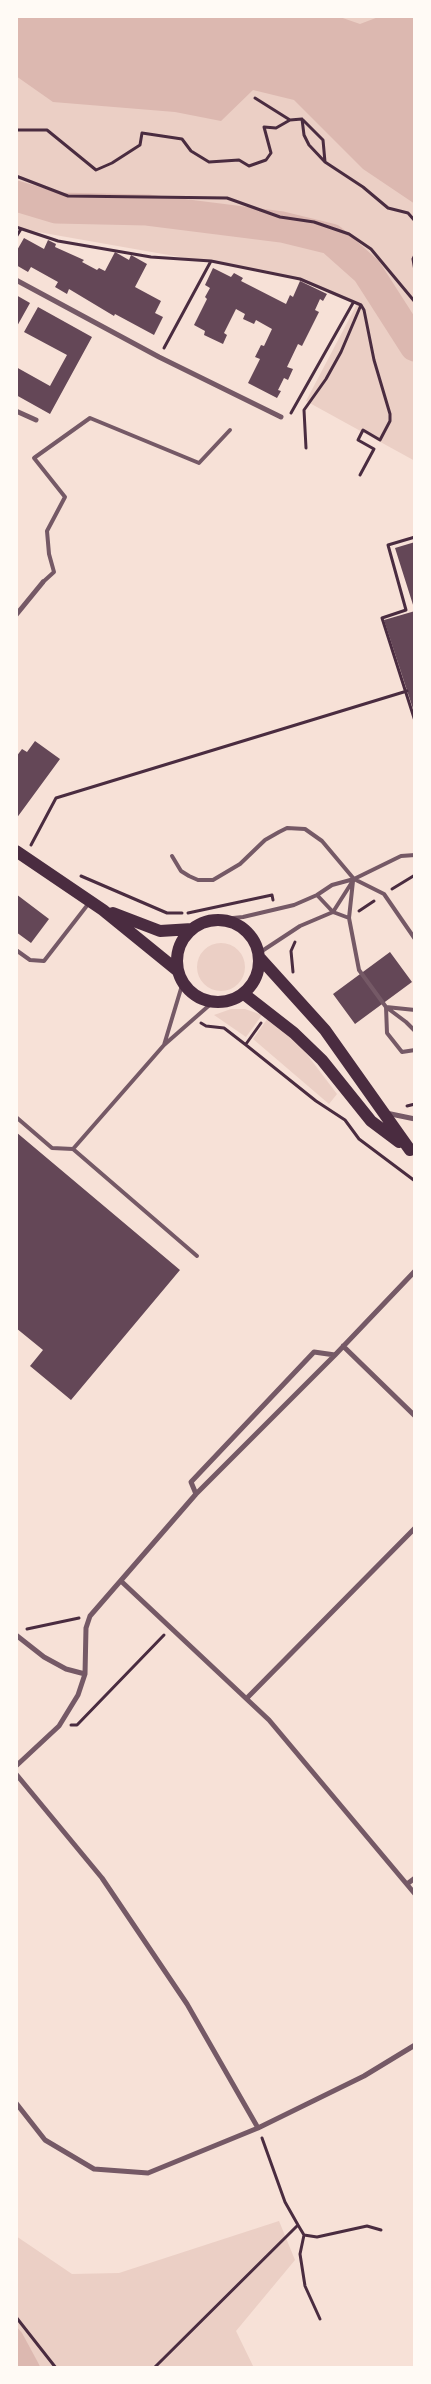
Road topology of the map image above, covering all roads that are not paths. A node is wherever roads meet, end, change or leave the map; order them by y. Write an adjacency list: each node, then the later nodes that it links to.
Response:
1 (16, 280): 3 (street)
2 (16, 411): 4 (street)
3 (281, 417)
4 (36, 420)
5 (230, 430): 6 (lane)
6 (43, 582): 7 (street)
7 (16, 615)
8 (16, 851): 13 (highway)
9 (415, 855): 11 (lane)
10 (172, 856): 11 (lane)
11 (354, 879): 12 (lane); 15 (lane); 16 (lane); 19 (lane)
12 (317, 895): 15 (lane); 17 (lane)
13 (91, 902): 14 (highway); 20 (lane)
14 (103, 910): 18 (highway); 22 (highway)
15 (333, 912): 16 (lane); 21 (lane)
16 (349, 918): 25 (lane)
17 (213, 920): 18 (highway); 21 (highway)
18 (192, 929): 22 (highway)
19 (415, 939)
20 (16, 950)
21 (259, 955): 23 (highway); 30 (highway)
22 (180, 977): 24 (highway); 28 (lane)
23 (244, 994): 24 (highway); 34 (highway)
24 (214, 1002): 28 (lane)
25 (386, 1007): 26 (lane); 27 (lane); 29 (lane)
26 (415, 1010)
27 (415, 1031)
28 (164, 1045): 33 (lane)
29 (415, 1050)
30 (383, 1113): 32 (street); 34 (highway)
31 (16, 1117): 33 (lane)
32 (415, 1119)
33 (73, 1149): 35 (lane)
34 (412, 1152)
35 (198, 1256)
36 (415, 1271): 37 (street)
37 (343, 1346): 38 (street); 39 (street)
38 (335, 1355): 40 (street); 40 (street)
39 (415, 1416)
40 (196, 1494): 42 (street)
41 (415, 1528): 45 (street)
42 (122, 1582): 44 (street); 45 (street)
43 (16, 1635): 44 (street)
44 (85, 1674): 46 (street)
45 (247, 1698): 49 (street)
46 (16, 1766)
47 (16, 1774): 53 (street)
48 (415, 1878): 49 (street)
49 (407, 1884): 50 (street)
50 (415, 1894)
51 (415, 2045): 53 (street)
52 (16, 2102): 53 (street)
53 (258, 2128)

